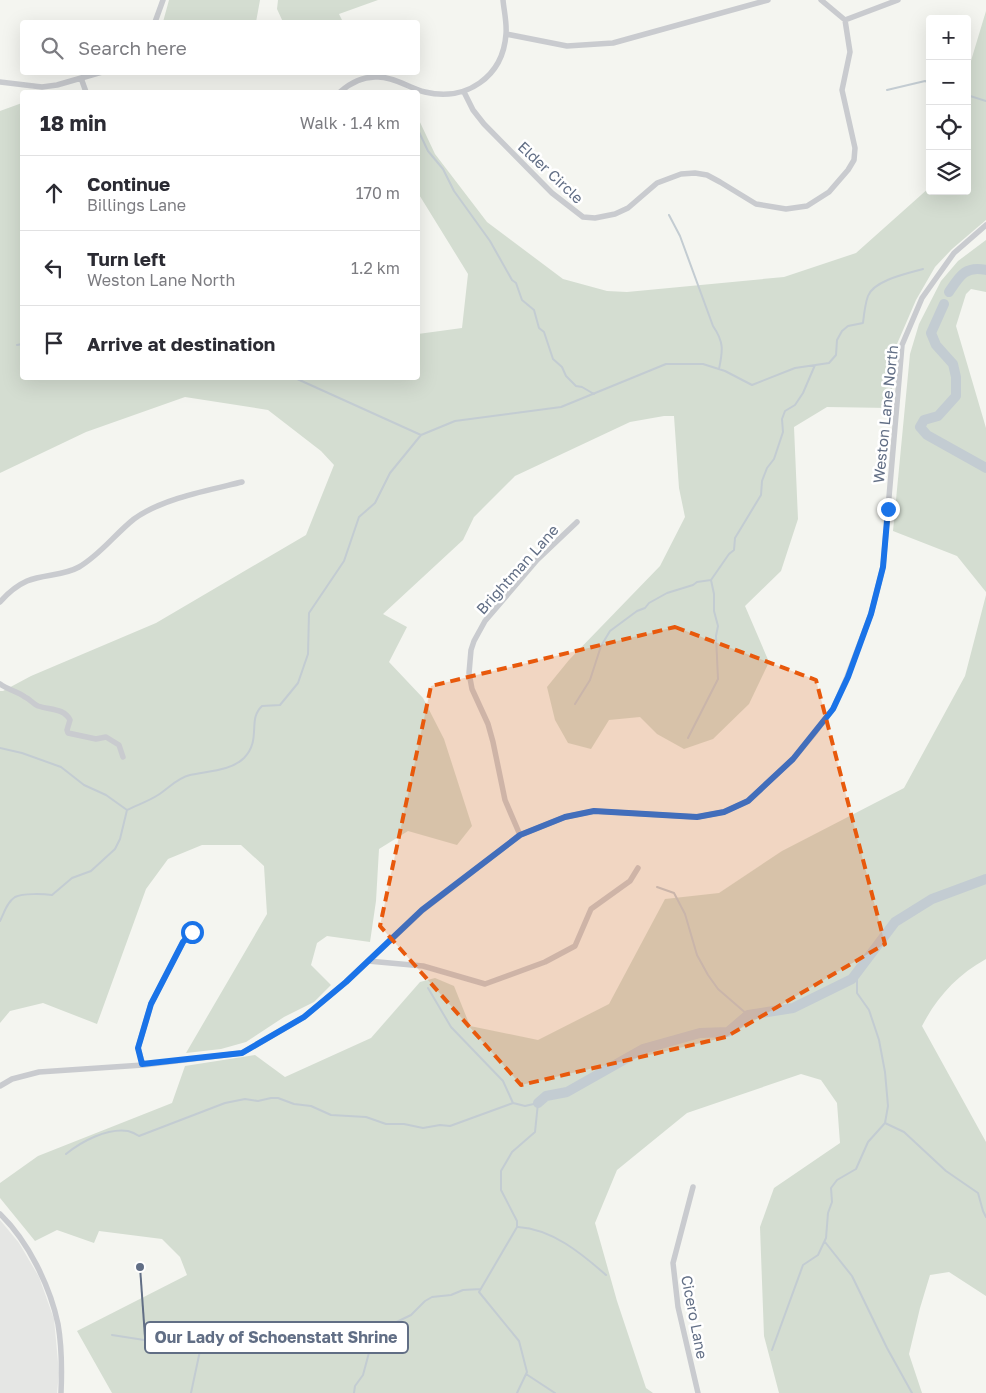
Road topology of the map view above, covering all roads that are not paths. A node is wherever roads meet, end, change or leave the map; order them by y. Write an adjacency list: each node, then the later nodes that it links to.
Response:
1 (164, 0): 6 (street)
2 (503, 0): 8 (street)
3 (768, 0): 8 (street)
4 (821, 0): 7 (street)
5 (898, 0): 7 (street)
6 (156, 20)
7 (845, 20): 14 (street, Elder Circle)
8 (506, 34): 14 (street)
9 (92, 75): 10 (street)
10 (81, 78): 11 (street); 12 (street)
11 (0, 82)
12 (85, 90)
13 (343, 90): 14 (street)
14 (464, 92)
15 (986, 225): 21 (street, Weston Lane North)
16 (242, 482): 18 (street)
17 (577, 522): 21 (street, Brightman Lane)
18 (0, 602)
19 (0, 684): 20 (street)
20 (123, 757)
21 (520, 835): 24 (street, Weston Lane North)
22 (638, 868): 24 (street)
23 (192, 932): 25 (street)
24 (368, 961): 25 (street, Weston Lane North)
25 (142, 1064): 26 (street, Weston Lane North)
26 (0, 1086)
27 (693, 1188): 30 (street, Cicero Lane)
28 (0, 1214): 29 (street)
29 (61, 1393)
30 (698, 1393)

